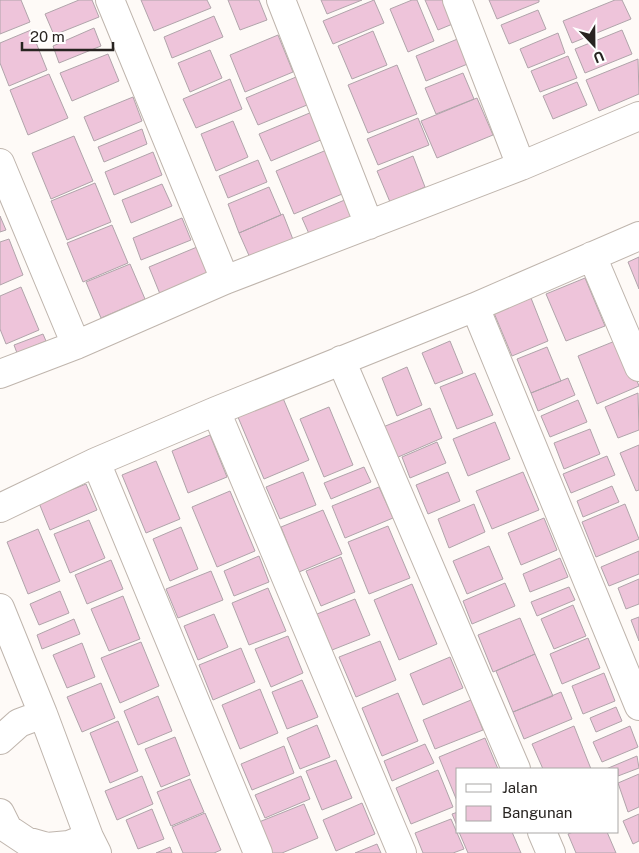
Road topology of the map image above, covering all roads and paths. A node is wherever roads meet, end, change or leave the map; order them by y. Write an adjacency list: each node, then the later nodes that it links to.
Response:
1 (110, 0): 10 (street)
2 (281, 0): 7 (street)
3 (457, 0): 6 (street)
4 (639, 116): 6 (street)
5 (0, 163): 12 (street)
6 (521, 166): 7 (street)
7 (369, 225): 10 (street)
8 (639, 236): 9 (street)
9 (592, 256): 11 (street); 14 (street)
10 (226, 280): 12 (street)
11 (475, 306): 13 (street); 20 (street)
12 (76, 345): 15 (street)
13 (341, 360): 16 (street); 23 (street)
14 (639, 367)
15 (0, 374)
16 (216, 411): 17 (street); 28 (street)
17 (96, 462): 18 (street); 27 (street)
18 (0, 508)
19 (0, 608): 21 (street)
20 (639, 706)
21 (43, 714): 22 (street); 26 (street)
22 (0, 740)
23 (516, 768)
24 (3, 826): 26 (street)
25 (542, 833): 29 (street)
26 (93, 845)
27 (258, 853)
28 (402, 853)
29 (551, 853)

